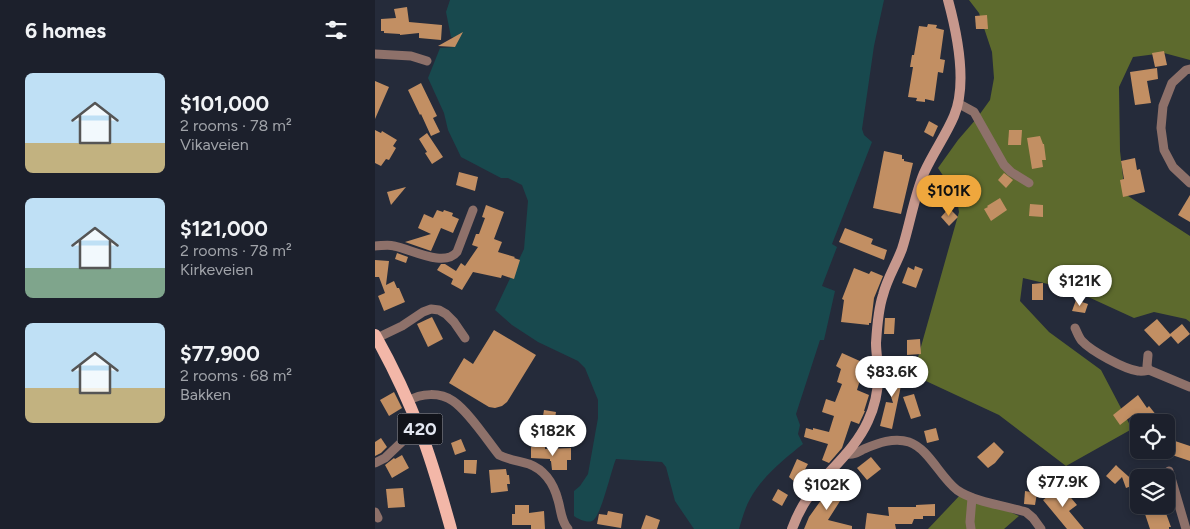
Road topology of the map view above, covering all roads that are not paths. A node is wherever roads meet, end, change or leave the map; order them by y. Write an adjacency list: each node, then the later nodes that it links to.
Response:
1 (948, 0): 5 (main road)
2 (375, 54): 3 (street)
3 (427, 61)
4 (1190, 69): 7 (street)
5 (958, 104): 6 (street); 18 (main road)
6 (1029, 183)
7 (1190, 183)
8 (473, 210): 9 (street)
9 (375, 246)
10 (1075, 328): 14 (street)
11 (376, 336): 12 (street); 16 (main road, 420)
12 (465, 338)
13 (1148, 355): 14 (street)
14 (1149, 370): 15 (street)
15 (1190, 387)
16 (408, 400): 22 (main road, 420); 23 (street)
17 (408, 436): 19 (street)
18 (847, 454): 21 (street); 24 (main road)
19 (375, 463)
20 (1175, 492): 27 (street)
21 (972, 498): 25 (street); 26 (street)
22 (451, 529)
23 (568, 529)
24 (792, 529)
25 (971, 529)
26 (1041, 529)
27 (1185, 529)

